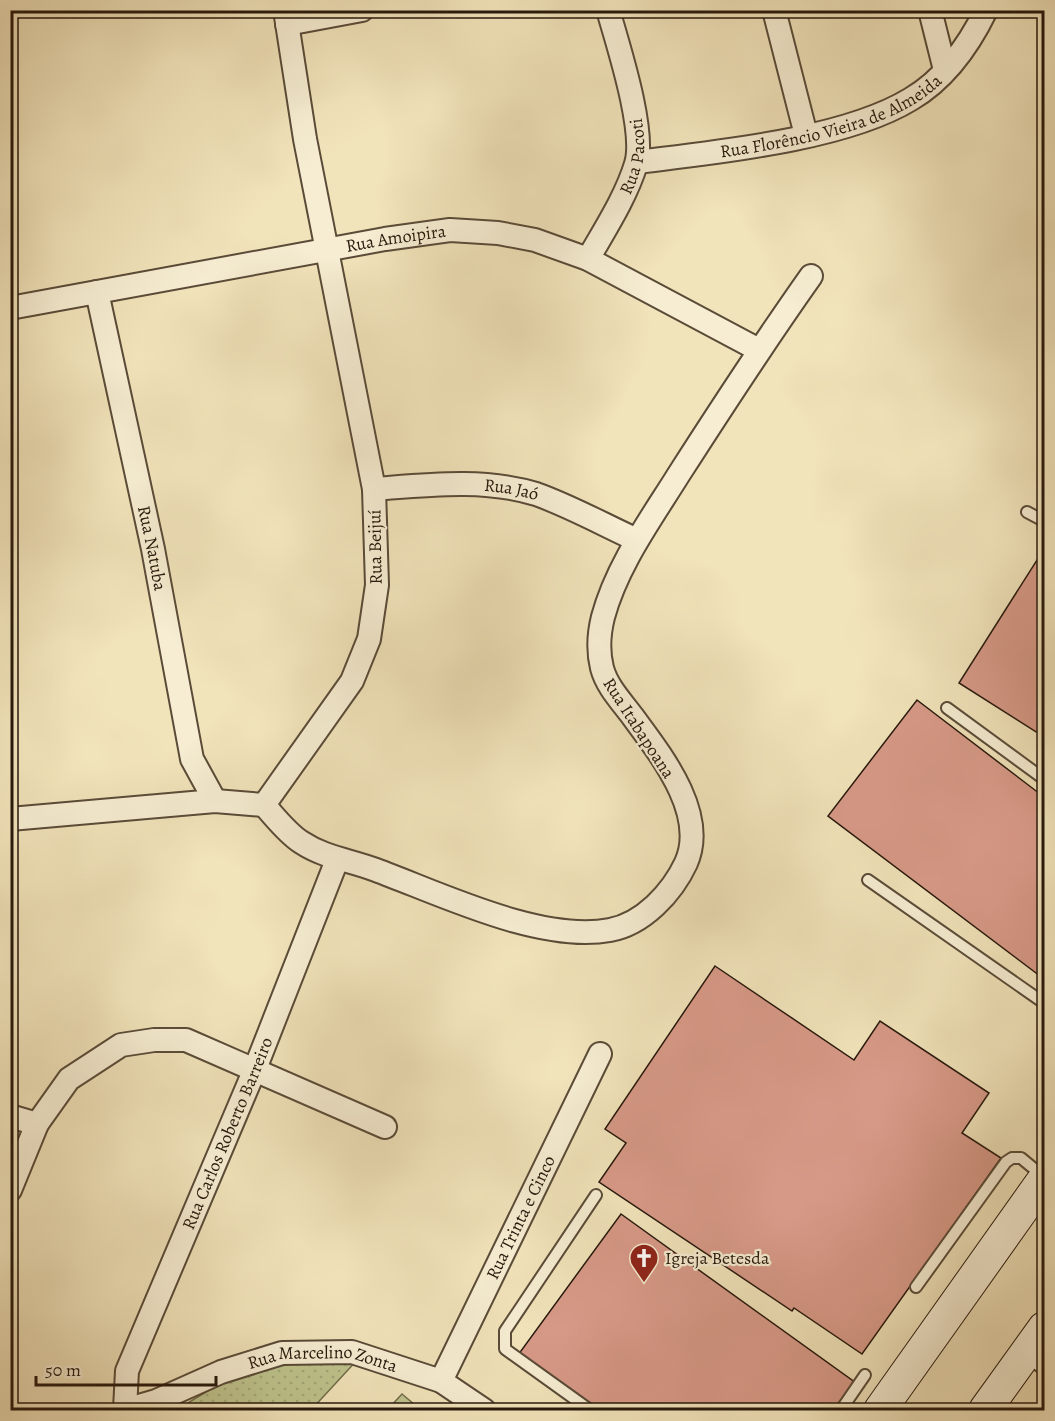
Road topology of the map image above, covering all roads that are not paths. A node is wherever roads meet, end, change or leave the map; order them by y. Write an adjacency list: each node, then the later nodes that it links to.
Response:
1 (362, 10): 6 (street)
2 (608, 10): 9 (street, Rua Pacoti)
3 (774, 10): 8 (street)
4 (930, 10): 7 (street)
5 (986, 10): 7 (street, Rua Florêncio Vieira de Almeida)
6 (286, 17): 10 (street, Rua Beijuí)
7 (945, 70): 8 (street, Rua Florêncio Vieira de Almeida)
8 (806, 135): 9 (street, Rua Florêncio Vieira de Almeida)
9 (637, 162): 11 (street, Rua Pacoti)
10 (326, 249): 11 (street, Rua Amoipira); 13 (street, Rua Amoipira); 16 (street, Rua Beijuí)
11 (588, 259): 15 (street, Rua Amoipira)
12 (811, 276): 15 (street, Rua Itabapoana)
13 (97, 292): 14 (street, Rua Amoipira); 22 (street, Rua Natuba)
14 (10, 308)
15 (759, 350): 19 (street, Rua Itabapoana)
16 (374, 489): 19 (street, Rua Jaó); 23 (street, Rua Beijuí)
17 (1027, 512): 18 (lane)
18 (1044, 522)
19 (637, 540): 25 (street, Rua Itabapoana)
20 (947, 708): 21 (lane)
21 (1044, 779)
22 (214, 801): 23 (street); 24 (street)
23 (264, 805): 25 (street, Rua Itabapoana)
24 (10, 819)
25 (337, 860): 29 (street, Rua Carlos Roberto Barreiro)
26 (868, 880): 27 (lane)
27 (1044, 1003)
28 (600, 1054): 40 (street, Rua Trinta e Cinco)
29 (255, 1069): 31 (street); 32 (street); 42 (street, Rua Carlos Roberto Barreiro)
30 (10, 1116): 31 (street)
31 (37, 1124): 34 (street)
32 (385, 1127)
33 (1044, 1178): 36 (lane); 46 (main road)
34 (10, 1191)
35 (596, 1195): 44 (lane)
36 (916, 1287)
37 (1044, 1328): 38 (main road)
38 (1035, 1363): 41 (main road)
39 (865, 1375): 45 (lane)
40 (441, 1382): 42 (street, Rua Marcelino Zonta); 43 (street, Rua Marcelino Zonta)
41 (996, 1407)
42 (125, 1410)
43 (484, 1410)
44 (590, 1410)
45 (841, 1410)
46 (880, 1410)

